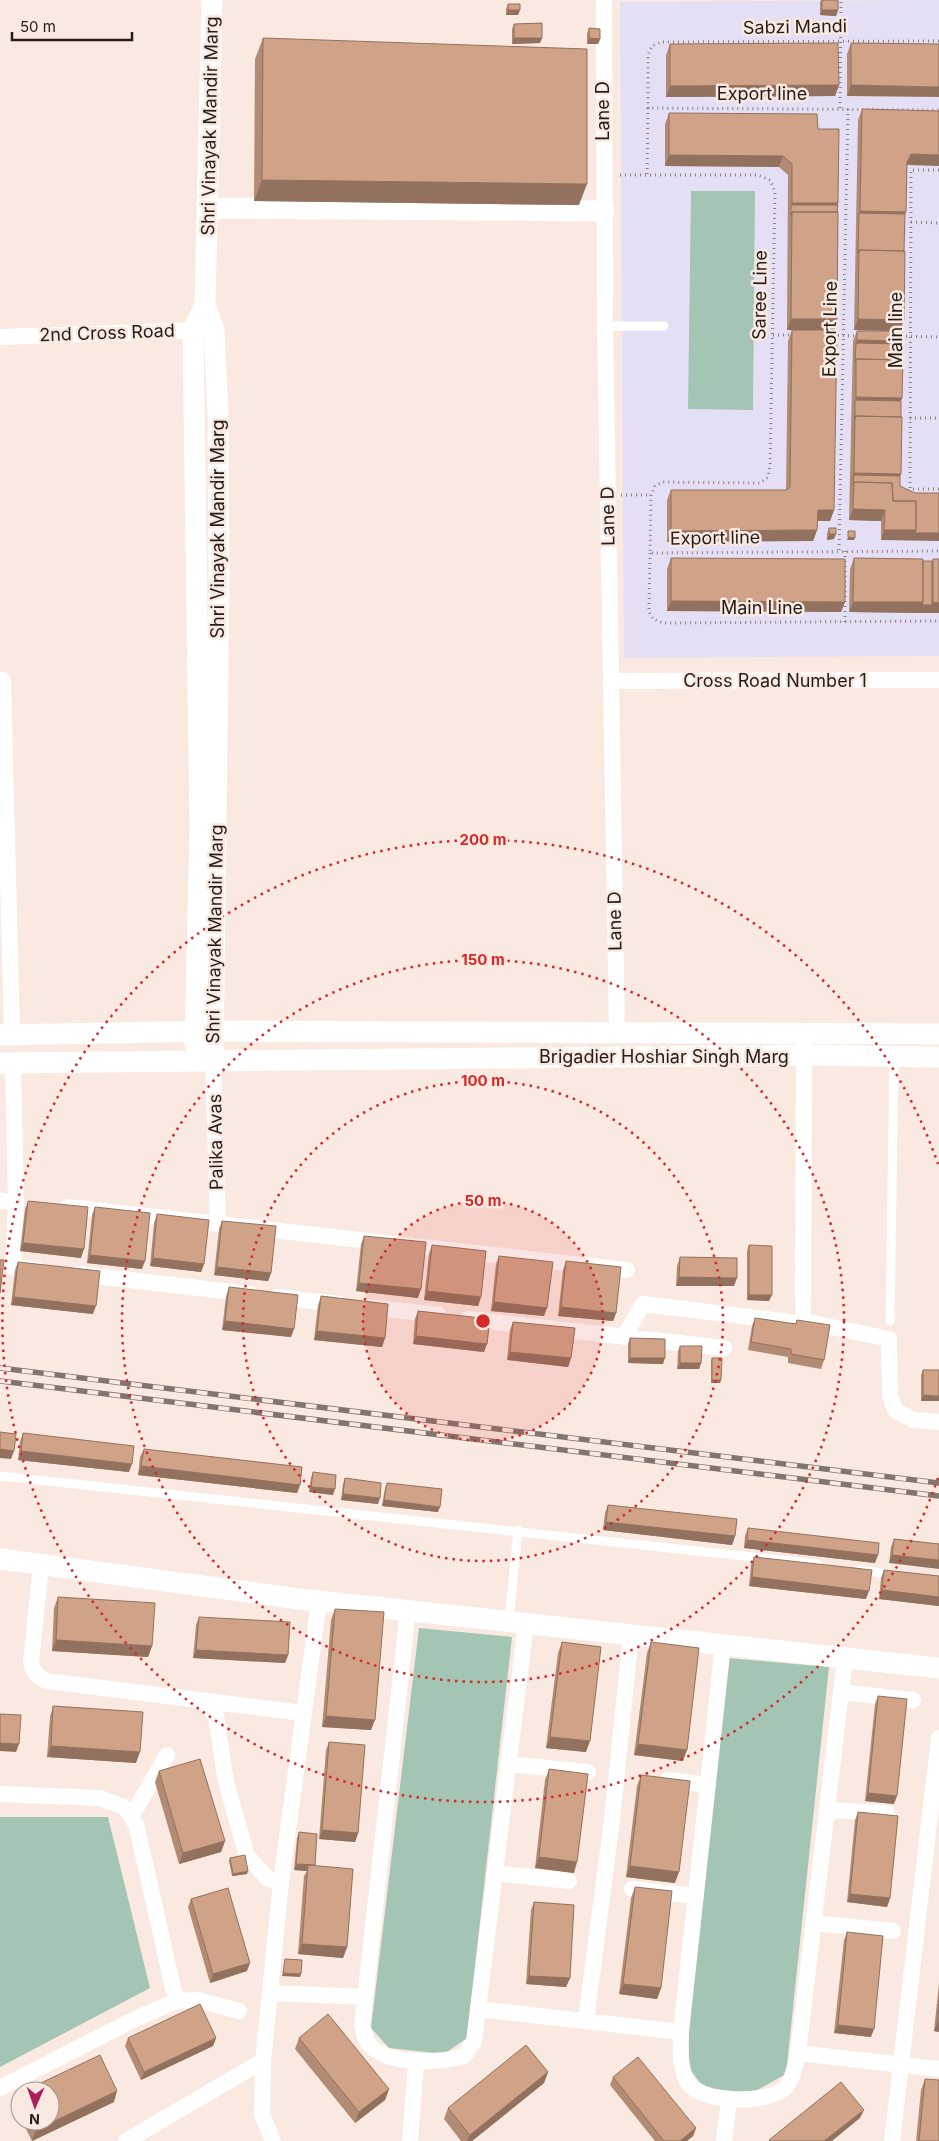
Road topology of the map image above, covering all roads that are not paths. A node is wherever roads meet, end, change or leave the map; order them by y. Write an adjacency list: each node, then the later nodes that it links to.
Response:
1 (212, 0): 3 (street, Shri Vinayak Mandir Marg)
2 (604, 0): 4 (street, Lane D)
3 (208, 208): 4 (street); 5 (street, Shri Vinayak Mandir Marg)
4 (604, 212): 6 (street, Lane D)
5 (205, 305): 8 (street); 9 (street, Shri Vinayak Mandir Marg)
6 (605, 326): 7 (lane); 13 (street, Lane D)
7 (664, 326)
8 (193, 330): 9 (street, 2nd Cross Road); 10 (street, 2nd Cross Road); 14 (street)
9 (214, 331): 14 (street, Shri Vinayak Mandir Marg)
10 (0, 337)
11 (0, 680): 17 (street)
12 (939, 680): 13 (street, Cross Road Number 1)
13 (611, 681): 15 (street, Lane D)
14 (204, 1031): 15 (street, Brigadier Hoshiar Singh Marg); 17 (street, Brigadier Hoshiar Singh Marg); 22 (street, Shri Vinayak Mandir Marg)
15 (617, 1032): 16 (street, Brigadier Hoshiar Singh Marg)
16 (804, 1033): 18 (street, Brigadier Hoshiar Singh Marg); 19 (street)
17 (6, 1034)
18 (939, 1034)
19 (804, 1055): 20 (street, Brigadier Hoshiar Singh Marg); 22 (street, Brigadier Hoshiar Singh Marg); 30 (street)
20 (894, 1057): 21 (street, Brigadier Hoshiar Singh Marg); 29 (lane)
21 (939, 1057)
22 (204, 1061): 23 (street, Brigadier Hoshiar Singh Marg); 26 (street, Palika Avas)
23 (7, 1063): 24 (street)
24 (8, 1202): 27 (street)
25 (53, 1206): 26 (street)
26 (218, 1223): 28 (street)
27 (7, 1266): 31 (street)
28 (627, 1270)
29 (890, 1321)
30 (807, 1324): 31 (street); 33 (street)
31 (624, 1336): 32 (street)
32 (724, 1348)
33 (939, 1422)
34 (0, 1476): 35 (lane)
35 (518, 1530): 38 (lane); 43 (lane)
36 (0, 1559): 37 (street)
37 (41, 1564): 41 (street); 49 (street)
38 (830, 1566)
39 (850, 1569): 40 (lane)
40 (899, 1576)
41 (319, 1601): 42 (street); 51 (street)
42 (408, 1611): 43 (street); 70 (street)
43 (517, 1622): 44 (street); 54 (street)
44 (632, 1635): 45 (street); 74 (street)
45 (723, 1645): 46 (street); 57 (street)
46 (845, 1658): 47 (street); 48 (street)
47 (939, 1668)
48 (841, 1692): 50 (street); 59 (street)
49 (202, 1700): 51 (street); 64 (street)
50 (912, 1700)
51 (303, 1713): 64 (street)
52 (939, 1738): 79 (street)
53 (167, 1754): 61 (street)
54 (508, 1764): 55 (street); 62 (street)
55 (588, 1772)
56 (649, 1778): 57 (street)
57 (708, 1785): 66 (street)
58 (0, 1794): 61 (street)
59 (827, 1810): 60 (street); 67 (street)
60 (887, 1813)
61 (131, 1817): 71 (street)
62 (494, 1873): 63 (street); 72 (street)
63 (569, 1881)
64 (281, 1882): 69 (street)
65 (632, 1889): 66 (street)
66 (696, 1896): 75 (street)
67 (814, 1923): 68 (street); 76 (street)
68 (893, 1931)
69 (271, 1993): 70 (street); 77 (street)
70 (365, 1997): 78 (street)
71 (176, 2001): 73 (street); 81 (street)
72 (478, 2009): 74 (street); 78 (street)
73 (239, 2010)
74 (586, 2021): 75 (street)
75 (681, 2032): 82 (street)
76 (798, 2053): 79 (street); 82 (street)
77 (263, 2061): 83 (street); 84 (street)
78 (416, 2062): 85 (street)
79 (901, 2065): 80 (street); 87 (street)
80 (939, 2069)
81 (0, 2088)
82 (729, 2099): 86 (street)
83 (126, 2141)
84 (273, 2141)
85 (410, 2141)
86 (724, 2141)
87 (892, 2141)

